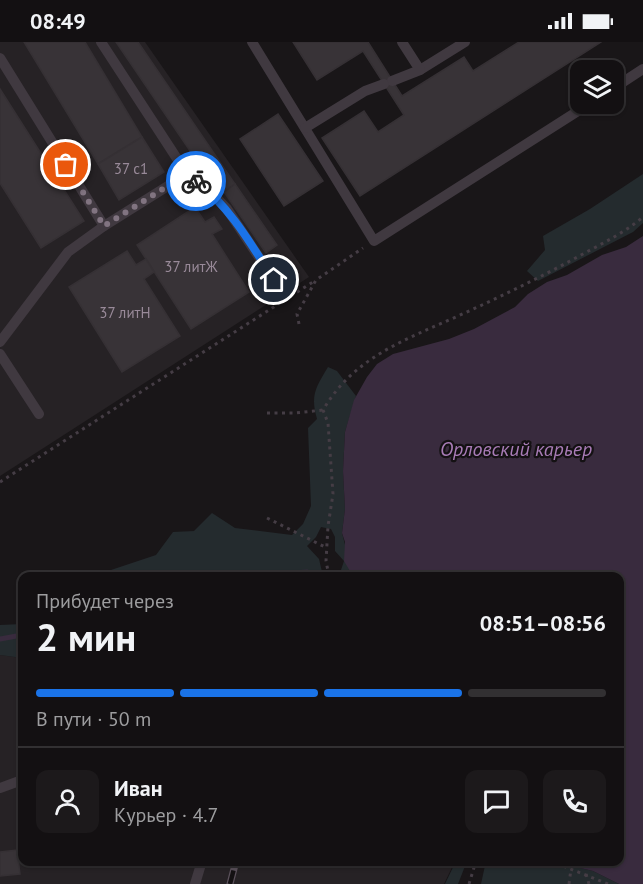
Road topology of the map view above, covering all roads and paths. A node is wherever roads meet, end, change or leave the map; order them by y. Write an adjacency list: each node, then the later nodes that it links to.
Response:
1 (101, 42): 11 (lane)
2 (252, 42): 10 (lane)
3 (402, 42): 7 (lane)
4 (465, 42): 7 (lane)
5 (1, 63): 13 (lane)
6 (643, 69): 8 (lane)
7 (420, 70): 10 (lane)
8 (624, 81)
9 (573, 114): 14 (lane)
10 (305, 128): 14 (lane)
11 (187, 174): 13 (lane); 15 (lane)
12 (643, 217): 20 (path)
13 (104, 226): 18 (lane)
14 (374, 241): 16 (path)
15 (274, 280)
16 (316, 280): 17 (path); 23 (path)
17 (299, 324)
18 (0, 342)
19 (0, 354): 22 (lane)
20 (323, 410): 21 (path); 25 (path)
21 (267, 413)
22 (39, 414)
23 (0, 483)
24 (267, 518): 25 (path)
25 (328, 549): 26 (path)
26 (327, 572)
27 (18, 781): 28 (lane)
28 (0, 788)
29 (200, 866): 34 (lane)
30 (474, 866): 35 (path)
31 (566, 866): 32 (path)
32 (571, 869): 33 (path); 36 (path)
33 (586, 874): 37 (path); 38 (path)
34 (195, 884)
35 (469, 884)
36 (569, 884)
37 (589, 884)
38 (608, 884)

